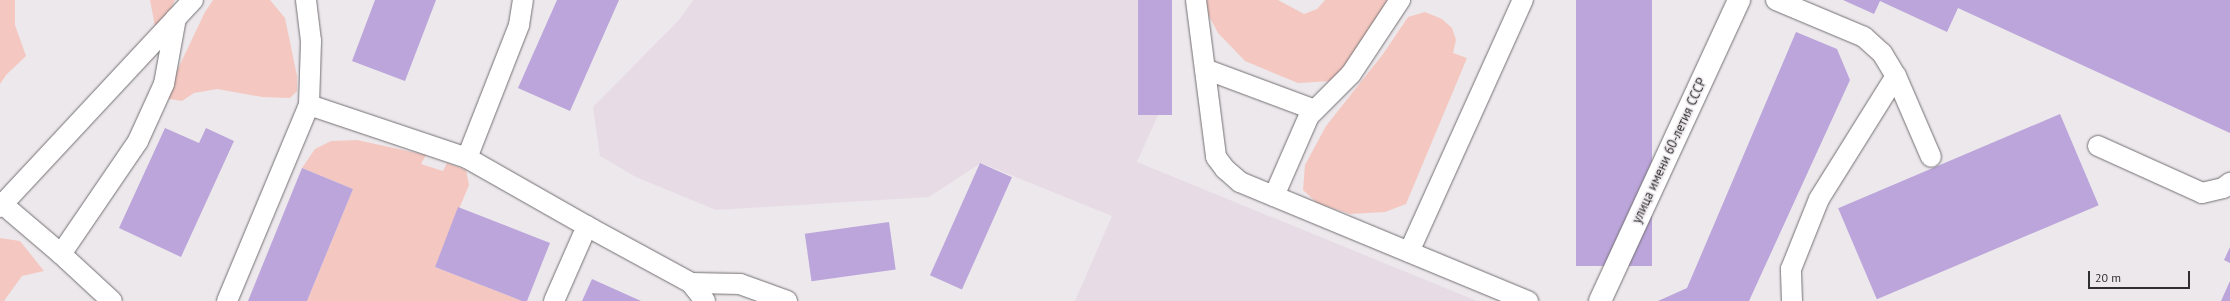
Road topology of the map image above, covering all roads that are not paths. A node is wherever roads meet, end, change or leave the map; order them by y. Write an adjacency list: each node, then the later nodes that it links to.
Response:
1 (192, 0): 9 (lane)
2 (306, 0): 12 (lane)
3 (523, 0): 16 (lane)
4 (1196, 0): 10 (lane)
5 (1400, 0): 13 (lane)
6 (1523, 0): 21 (lane)
7 (1739, 0): 29 (street, улица имени 60-летия СССР)
8 (1776, 0): 11 (lane)
9 (176, 18): 19 (lane); 22 (lane)
10 (1205, 69): 13 (lane); 18 (lane)
11 (1896, 76): 15 (lane); 30 (lane)
12 (309, 105): 16 (lane); 25 (lane)
13 (1315, 110): 18 (lane)
14 (2098, 146): 17 (lane)
15 (1931, 157)
16 (467, 158): 20 (lane)
17 (2230, 183)
18 (1274, 196): 21 (lane)
19 (1, 205): 22 (lane)
20 (587, 226): 23 (lane); 26 (lane)
21 (1409, 252): 28 (lane)
22 (61, 254): 24 (lane)
23 (699, 295): 27 (lane)
24 (112, 301)
25 (227, 301)
26 (554, 301)
27 (787, 301)
28 (1528, 301)
29 (1600, 301)
30 (1792, 301)

